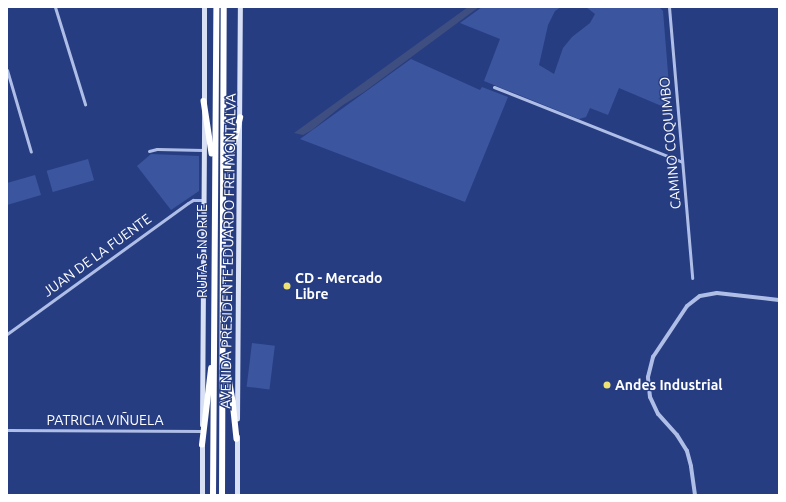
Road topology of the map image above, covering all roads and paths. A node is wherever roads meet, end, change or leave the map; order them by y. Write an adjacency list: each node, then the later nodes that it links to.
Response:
1 (55, 7): 10 (street)
2 (204, 7): 9 (main road, AVENIDA PRESIDENTE EDUARDO FREI MONTALVA)
3 (216, 7): 16 (highway, RUTA 5 NORTE)
4 (224, 7): 17 (highway, RUTA 5 NORTE)
5 (240, 7): 11 (main road, AVENIDA PRESIDENTE EDUARDO FREI MONTALVA)
6 (669, 7): 15 (street, CAMINO COQUIMBO)
7 (7, 70): 14 (street)
8 (494, 87): 15 (street)
9 (204, 101): 12 (main road, AVENIDA PRESIDENTE EDUARDO FREI MONTALVA); 16 (highway)
10 (85, 104)
11 (240, 118): 17 (highway); 26 (main road, AVENIDA PRESIDENTE EDUARDO FREI MONTALVA)
12 (204, 150): 13 (street); 18 (main road, AVENIDA PRESIDENTE EDUARDO FREI MONTALVA)
13 (149, 151)
14 (31, 152)
15 (682, 162): 19 (street, CAMINO COQUIMBO)
16 (215, 163): 23 (highway, RUTA 5 NORTE)
17 (223, 189): 22 (highway, RUTA 5 NORTE)
18 (203, 200): 21 (street, JUAN DE LA FUENTE); 25 (main road, AVENIDA PRESIDENTE EDUARDO FREI MONTALVA)
19 (692, 278)
20 (779, 300): 32 (street)
21 (7, 334)
22 (223, 340): 26 (highway); 30 (highway, RUTA 5 NORTE)
23 (214, 349): 27 (highway); 29 (highway, RUTA 5 NORTE)
24 (7, 430): 25 (street, PATRICIA VIÑUELA)
25 (202, 431): 27 (main road, AVENIDA PRESIDENTE EDUARDO FREI MONTALVA)
26 (237, 439): 31 (main road, AVENIDA PRESIDENTE EDUARDO FREI MONTALVA)
27 (202, 445): 28 (main road, AVENIDA PRESIDENTE EDUARDO FREI MONTALVA)
28 (202, 495)
29 (213, 495)
30 (222, 495)
31 (236, 495)
32 (695, 495)

